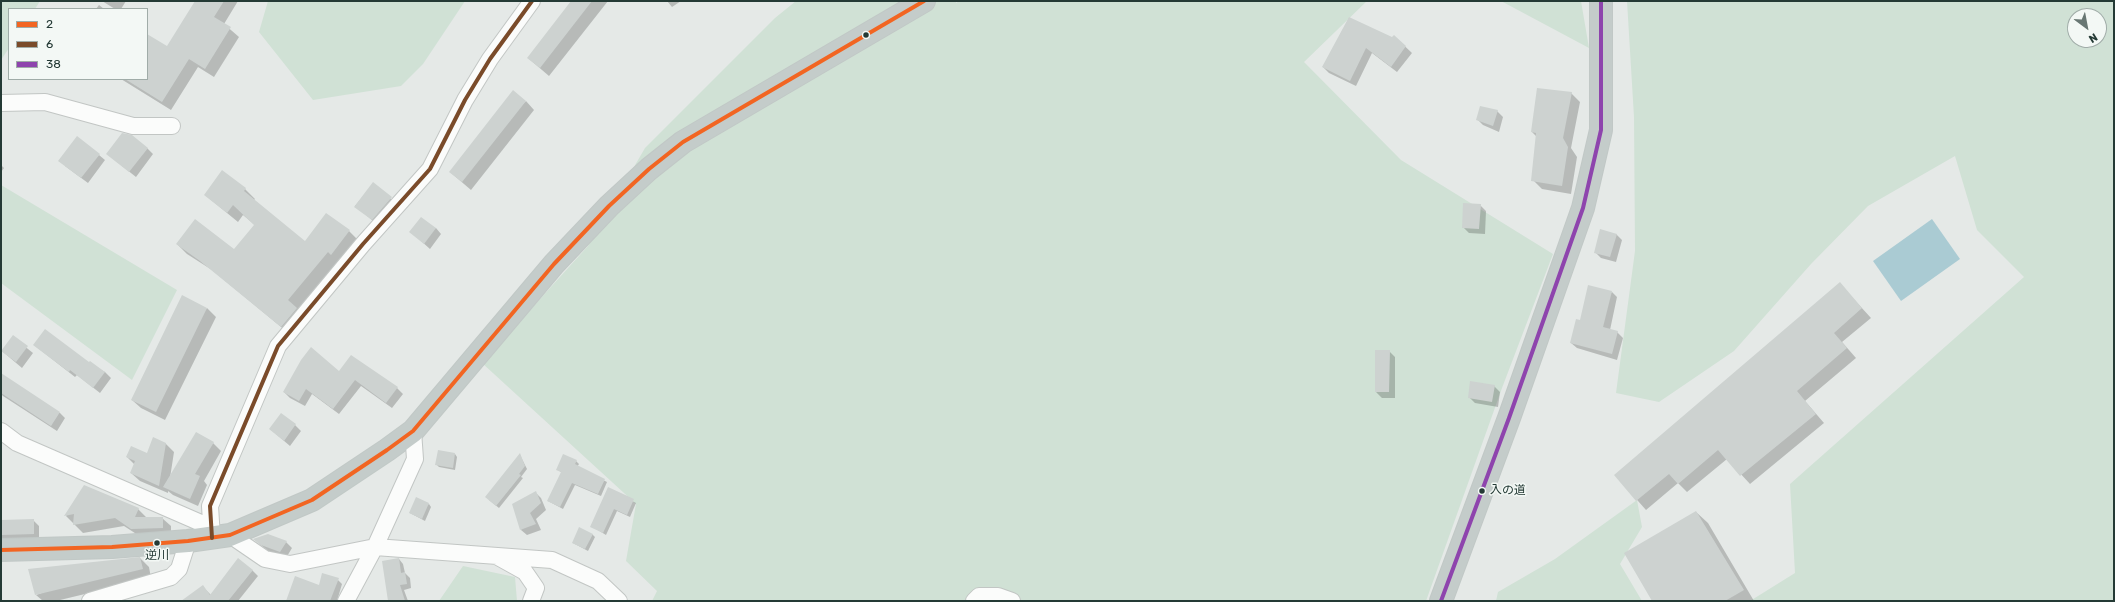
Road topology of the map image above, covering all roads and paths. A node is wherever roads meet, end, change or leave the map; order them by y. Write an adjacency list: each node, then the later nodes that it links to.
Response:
1 (532, 1): 8 (street)
2 (924, 1): 7 (highway)
3 (1601, 1): 19 (highway)
4 (1, 103): 5 (street)
5 (172, 126)
6 (1, 431): 8 (street)
7 (413, 431): 8 (highway); 10 (street)
8 (221, 536): 9 (highway); 10 (street)
9 (188, 541): 11 (highway); 13 (street)
10 (375, 547): 12 (street); 14 (street)
11 (1, 550)
12 (492, 554): 15 (street); 16 (street)
13 (90, 601)
14 (346, 601)
15 (531, 601)
16 (619, 601)
17 (974, 601): 18 (street)
18 (1012, 601)
19 (1441, 601)

